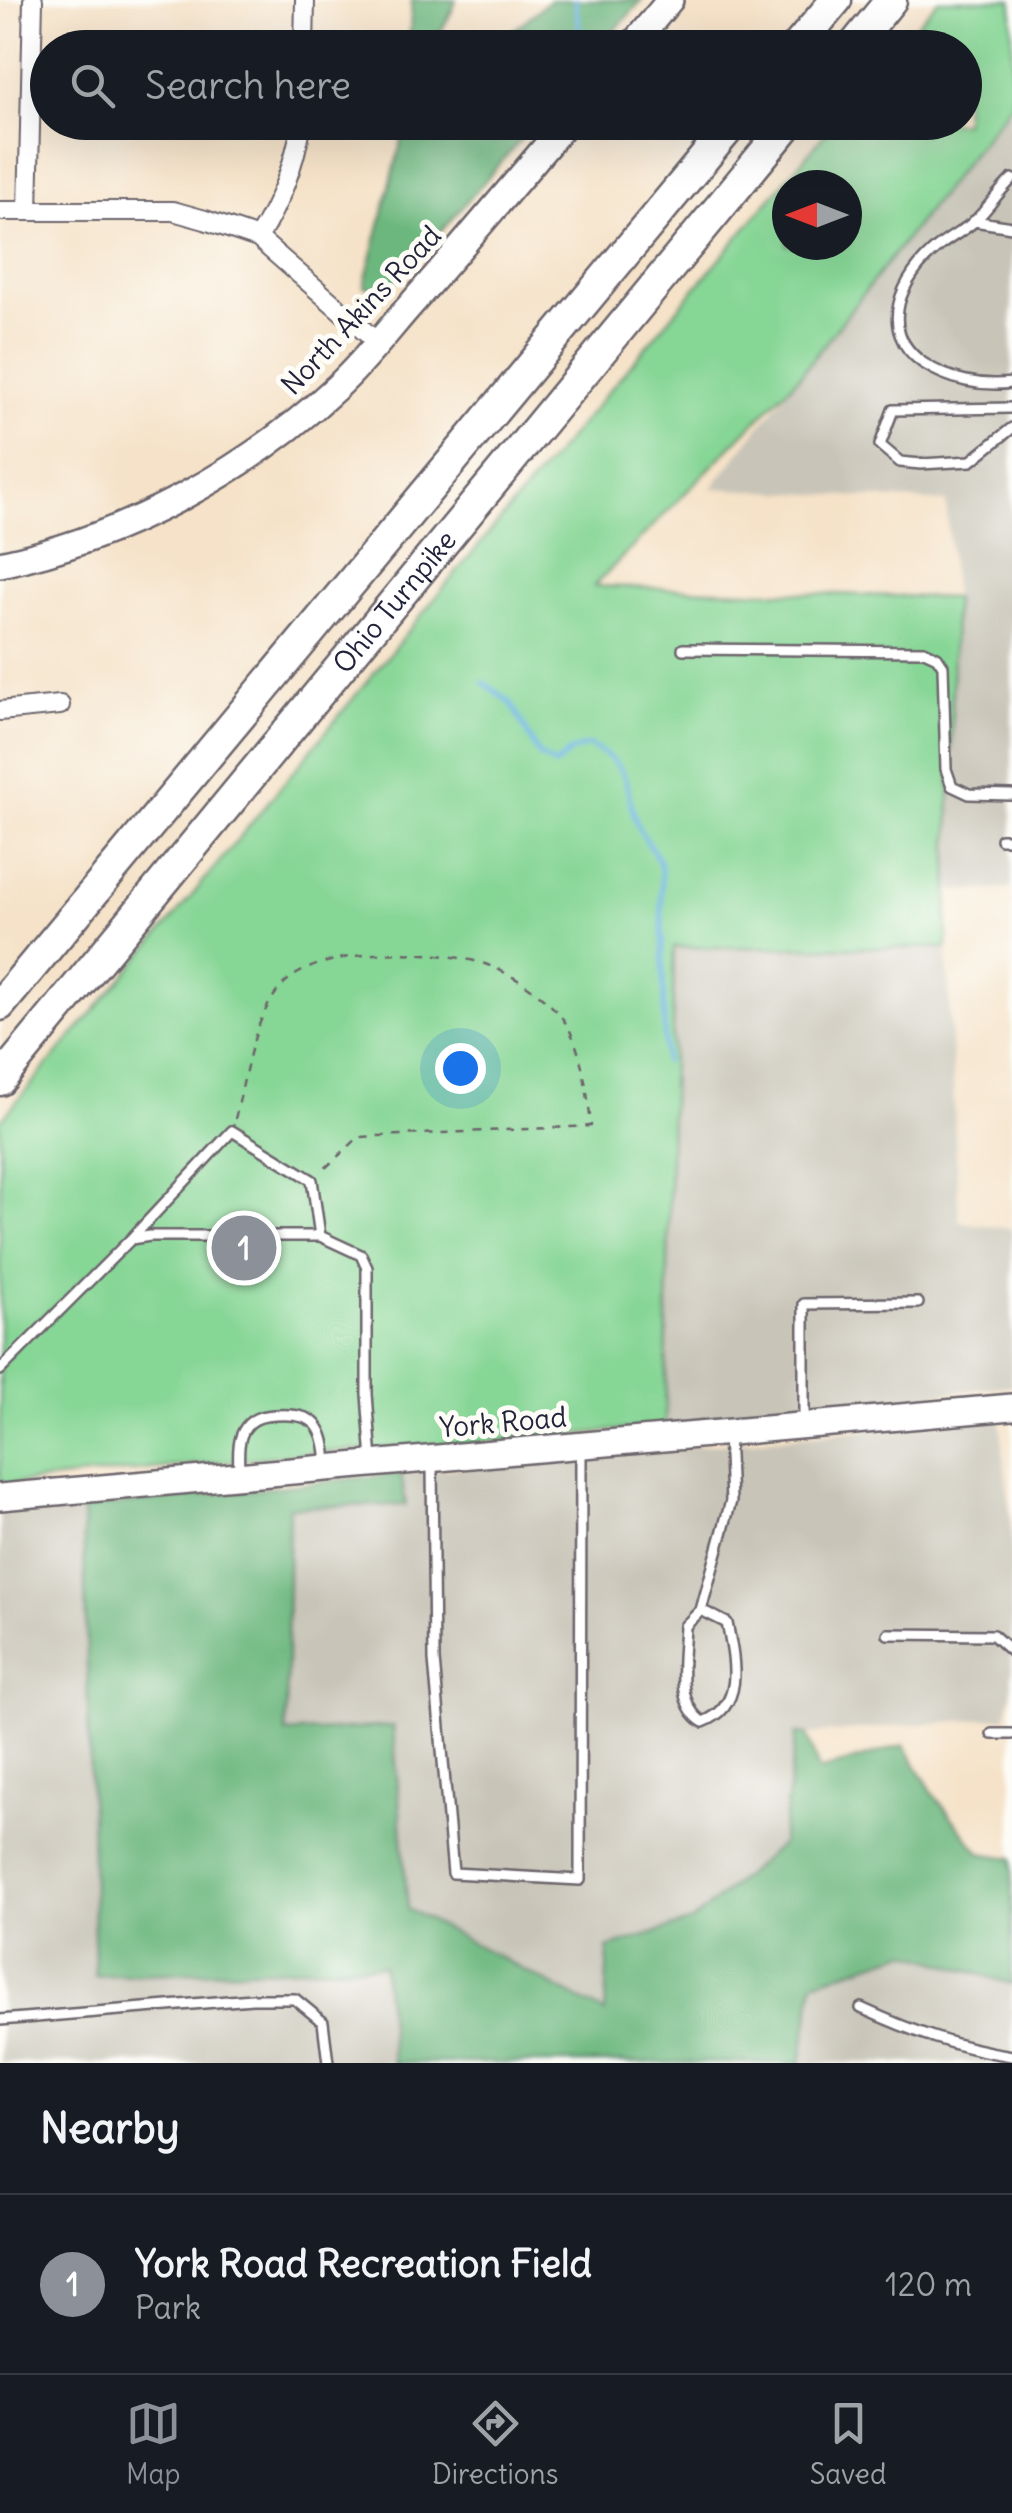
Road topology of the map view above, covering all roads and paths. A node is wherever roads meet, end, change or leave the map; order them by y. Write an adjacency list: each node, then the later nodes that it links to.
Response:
1 (33, 0): 6 (street)
2 (305, 0): 7 (street)
3 (670, 0): 8 (street)
4 (836, 0): 9 (highway)
5 (892, 0): 10 (highway)
6 (32, 30)
7 (304, 30)
8 (645, 30)
9 (811, 30)
10 (867, 30)
11 (30, 127): 18 (street)
12 (299, 140): 21 (street)
13 (552, 140): 22 (street, North Akins Road)
14 (719, 140): 31 (highway, Ohio Turnpike)
15 (775, 140): 32 (highway, Ohio Turnpike)
16 (1012, 179): 19 (lane)
17 (0, 211): 18 (street)
18 (28, 212): 21 (street)
19 (974, 221): 20 (lane); 23 (lane)
20 (1012, 227)
21 (258, 238): 22 (street)
22 (378, 343): 26 (street, North Akins Road)
23 (1012, 383)
24 (1012, 408): 25 (lane)
25 (1012, 428)
26 (0, 564)
27 (683, 649): 30 (lane)
28 (60, 705): 29 (street)
29 (0, 711)
30 (1012, 795)
31 (0, 1004)
32 (0, 1080)
33 (232, 1132): 34 (lane); 34 (path); 36 (lane)
34 (312, 1180): 35 (lane)
35 (320, 1236): 36 (lane); 44 (lane)
36 (131, 1239): 38 (lane)
37 (918, 1303): 40 (lane)
38 (0, 1370)
39 (1012, 1407): 40 (street, York Road)
40 (804, 1426): 41 (street, York Road)
41 (728, 1432): 42 (street, York Road); 48 (lane)
42 (581, 1446): 43 (street, York Road); 43 (lane)
43 (432, 1459): 44 (street, York Road)
44 (372, 1464): 45 (street, York Road)
45 (327, 1468): 46 (street, York Road); 46 (lane)
46 (239, 1476): 47 (street, York Road)
47 (0, 1497)
48 (701, 1610): 48 (lane)
49 (888, 1634): 50 (lane)
50 (1012, 1652)
51 (992, 1734): 52 (lane)
52 (1012, 1734)
53 (860, 2008): 55 (lane)
54 (0, 2020): 56 (lane)
55 (1012, 2056)
56 (328, 2063)

